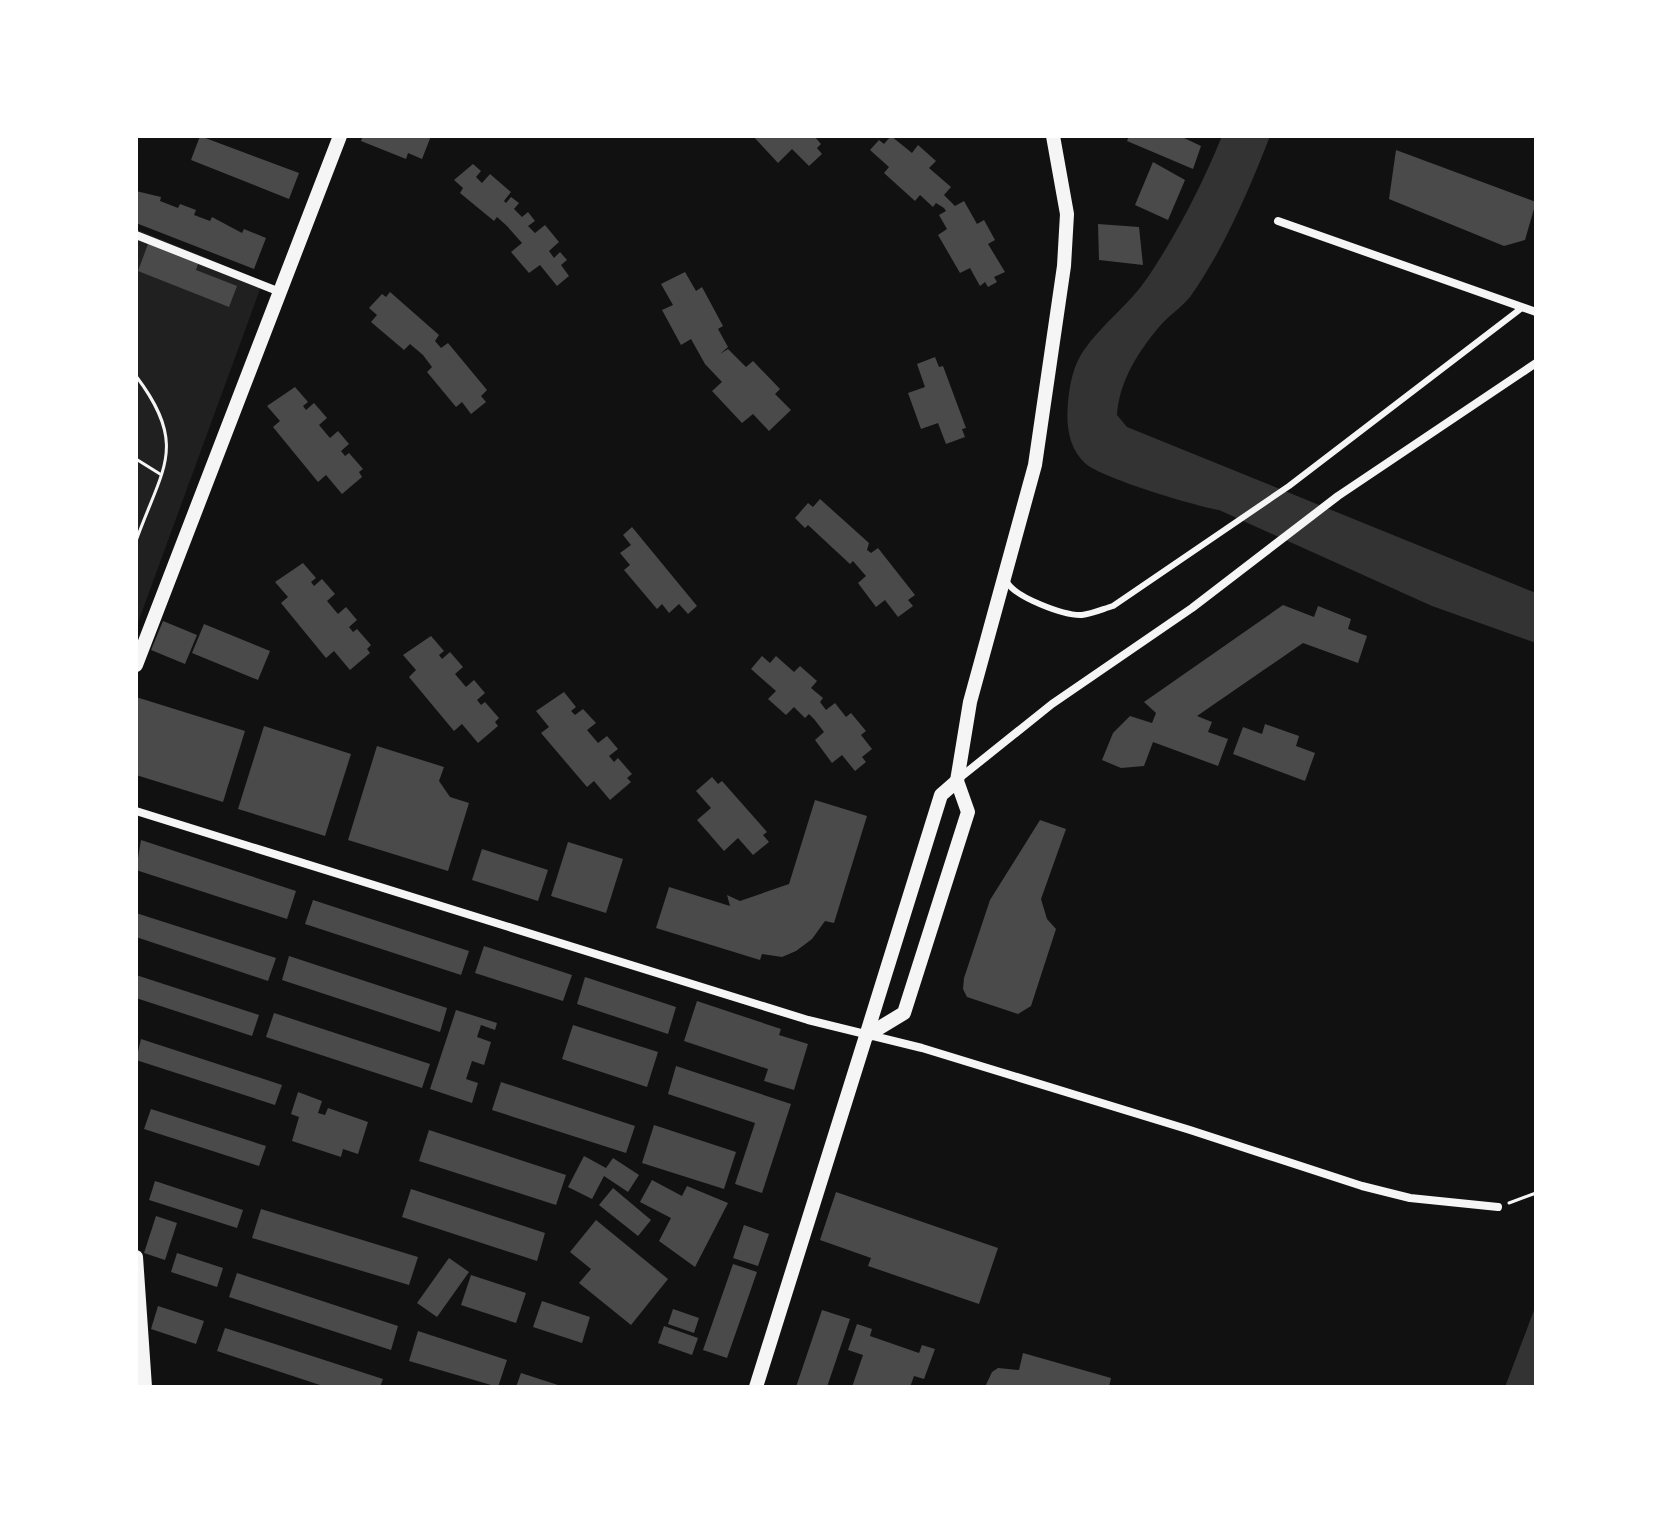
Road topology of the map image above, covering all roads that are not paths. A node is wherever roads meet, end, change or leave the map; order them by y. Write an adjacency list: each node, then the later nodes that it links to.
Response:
1 (340, 136): 5 (street)
2 (1051, 137): 9 (street)
3 (1278, 221): 6 (street)
4 (136, 235): 5 (street)
5 (280, 292): 10 (street)
6 (1523, 307): 7 (street); 9 (lane)
7 (1536, 312)
8 (1536, 363): 11 (street)
9 (1003, 573): 11 (street)
10 (136, 665)
11 (957, 781): 13 (street); 13 (street)
12 (136, 811): 13 (street)
13 (866, 1036): 14 (street); 17 (street)
14 (1498, 1207)
15 (136, 1257): 16 (street)
16 (145, 1387)
17 (756, 1387)

